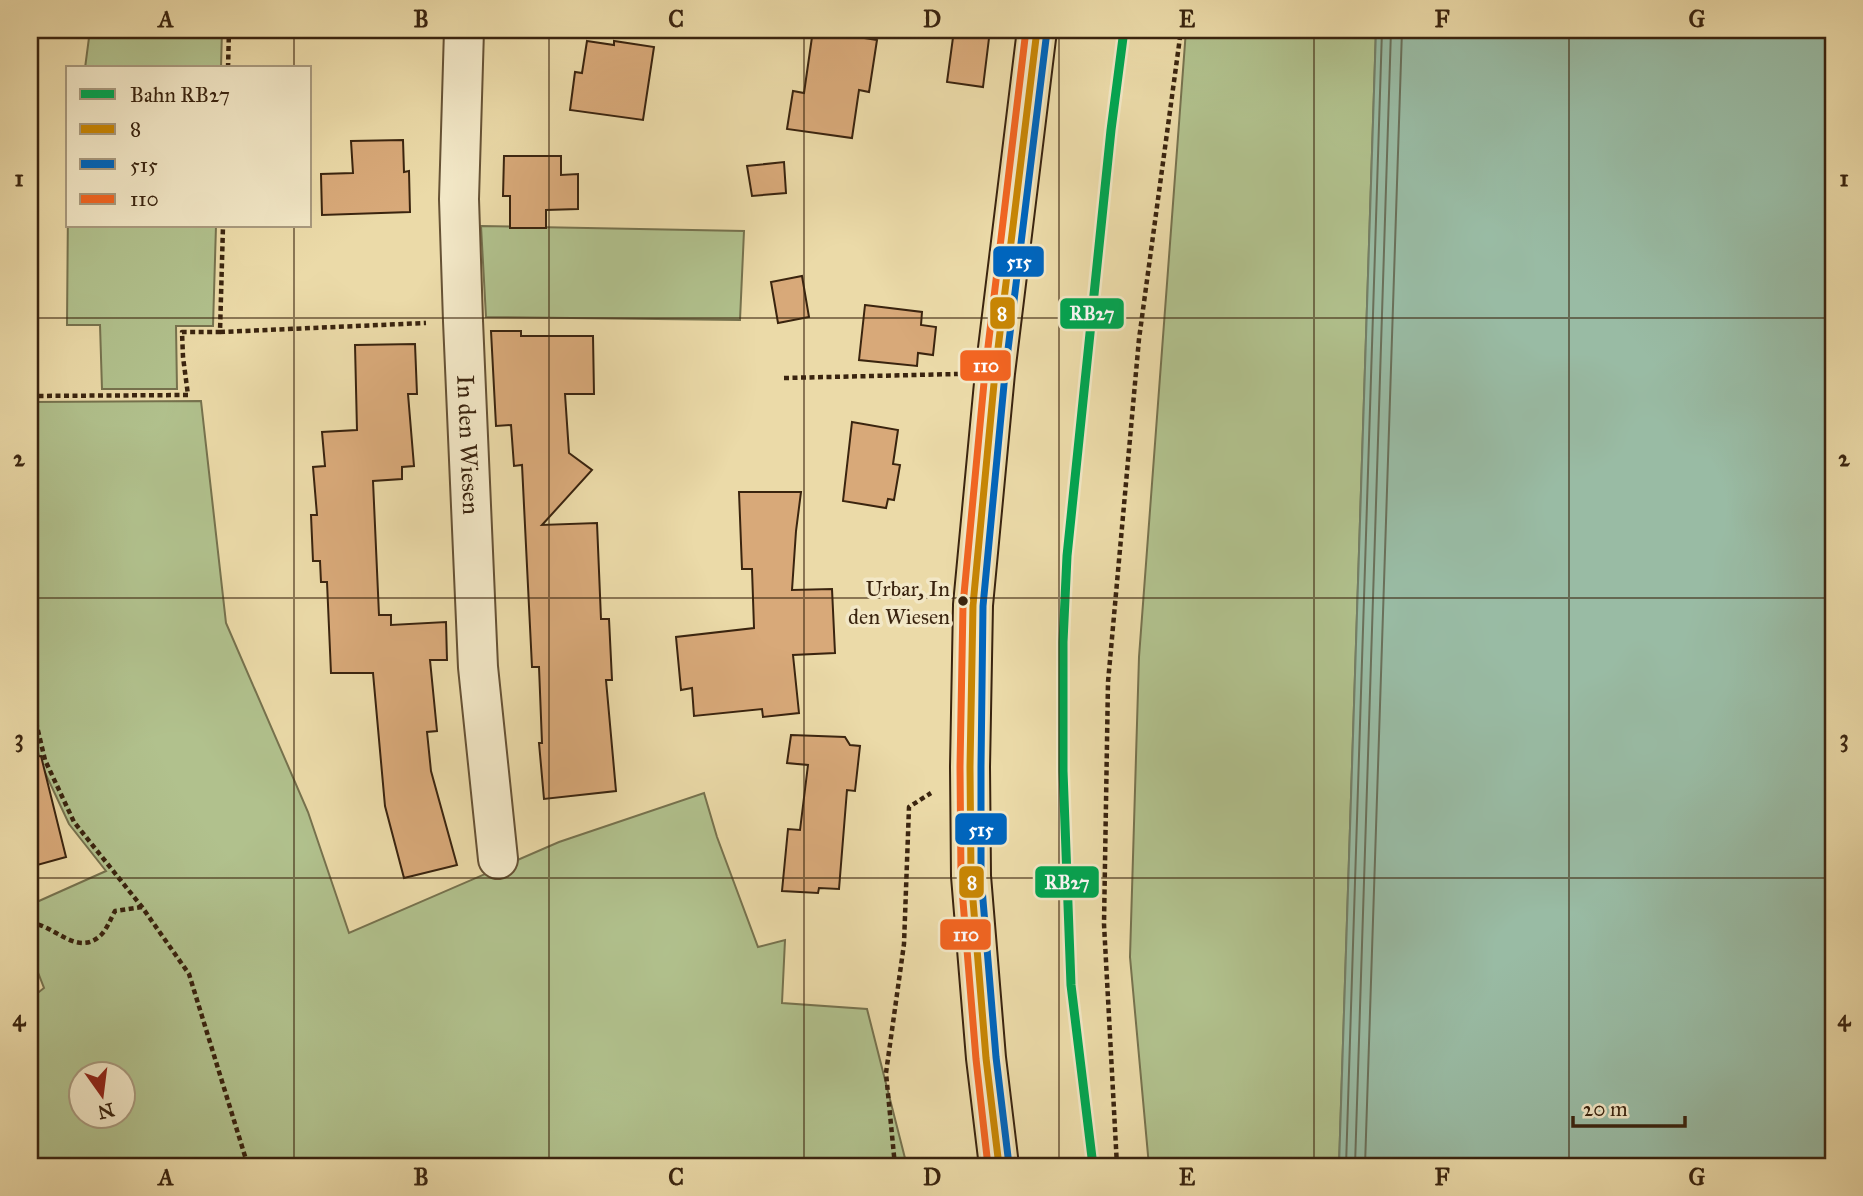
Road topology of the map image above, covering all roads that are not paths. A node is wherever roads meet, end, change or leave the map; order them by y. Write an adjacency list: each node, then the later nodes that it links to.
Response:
1 (464, 30): 3 (street, In den Wiesen)
2 (1037, 30): 4 (main road)
3 (498, 859)
4 (999, 1166)

